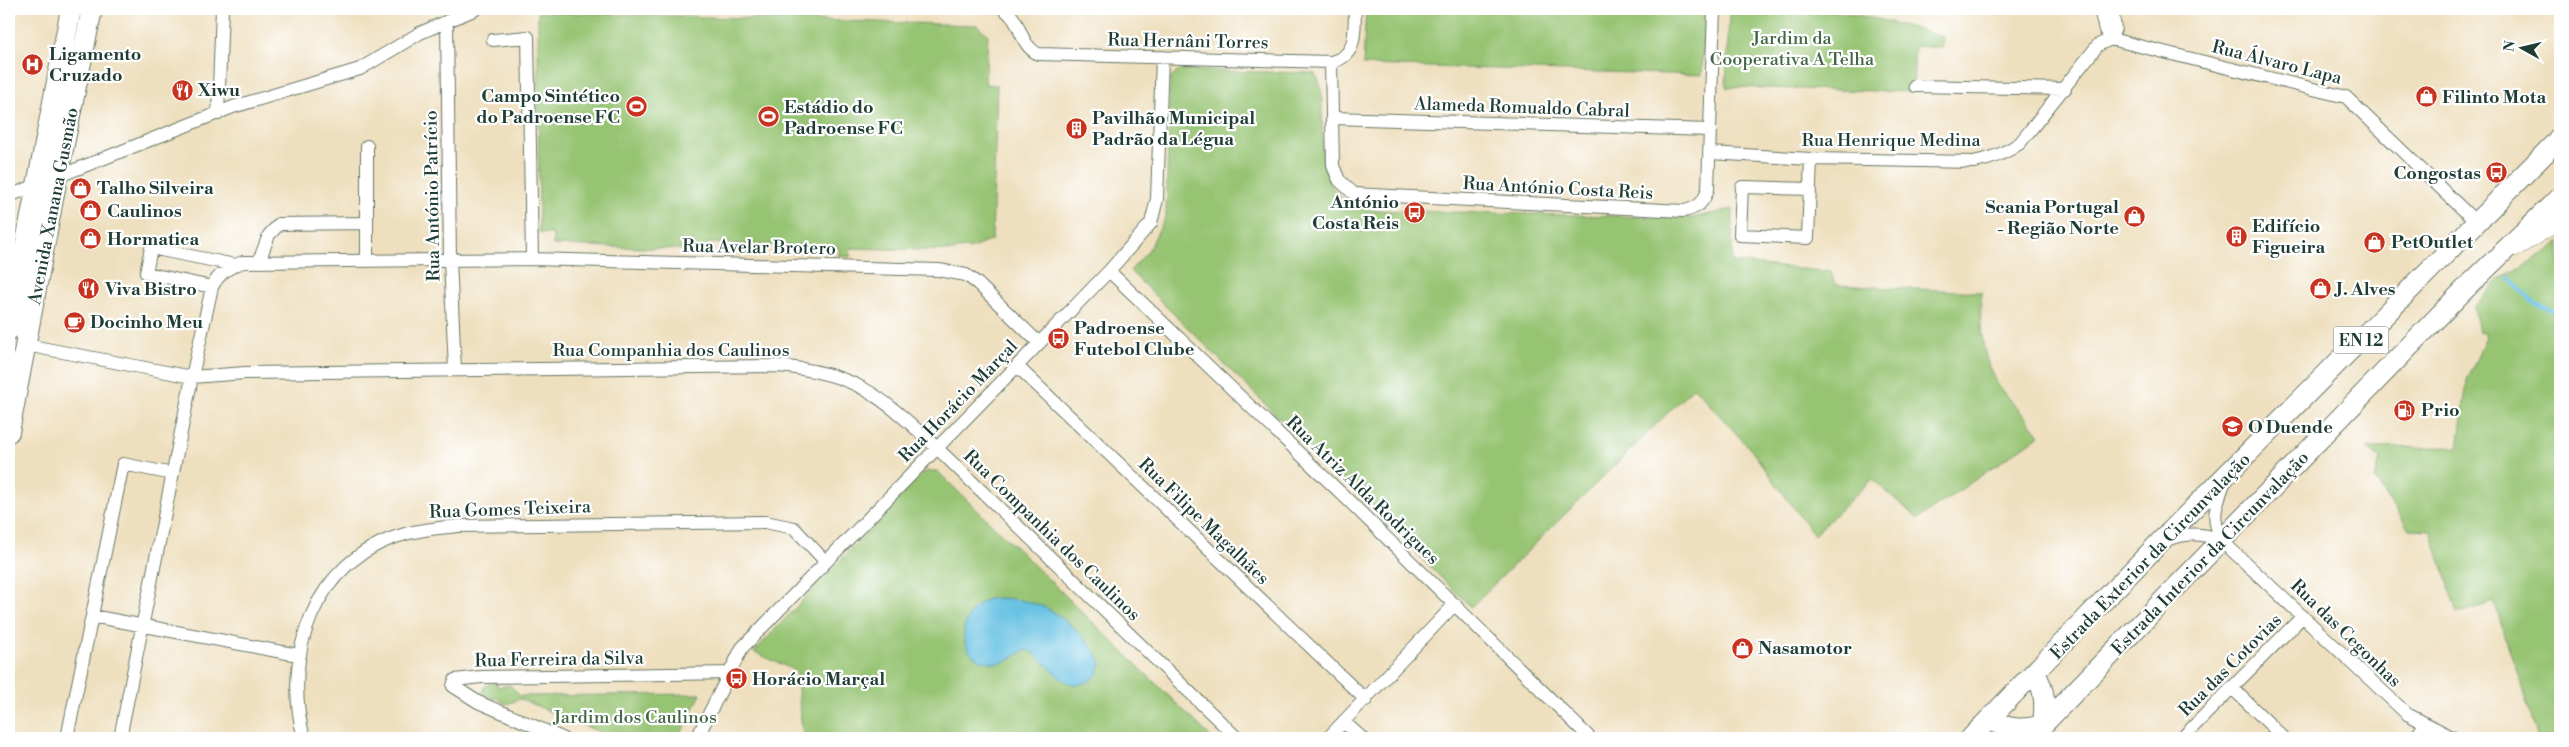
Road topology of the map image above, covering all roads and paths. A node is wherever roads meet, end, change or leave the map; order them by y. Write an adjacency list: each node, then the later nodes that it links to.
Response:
1 (71, 9): 25 (main road, Avenida Xanana Gusmão)
2 (92, 9): 24 (main road, Avenida Xanana Gusmão)
3 (222, 9): 17 (street)
4 (476, 9): 10 (street)
5 (1003, 9): 13 (street, Rua Hernâni Torres)
6 (1355, 9): 14 (street)
7 (1714, 9): 19 (street, Rua António Costa Reis)
8 (2100, 9): 12 (street)
9 (2112, 9): 12 (street)
10 (447, 21): 17 (street); 32 (street, Rua António Patrício)
11 (493, 40): 33 (street)
12 (2111, 40): 16 (street, Rua Henrique Medina); 31 (street, Rua Álvaro Lapa)
13 (1162, 58): 14 (street, Rua Hernâni Torres); 38 (street, Rua Horácio Marçal)
14 (1331, 62): 18 (street, Rua António Costa Reis)
15 (1915, 86): 16 (street)
16 (2064, 89): 23 (street, Rua Henrique Medina)
17 (218, 114): 24 (street)
18 (1333, 118): 19 (street, Alameda Romualdo Cabral); 22 (street, Rua António Costa Reis)
19 (1710, 130): 22 (street, Rua António Costa Reis)
20 (2560, 138): 31 (main road, Estrada Exterior da Circunvalação / EN 12)
21 (367, 146): 30 (street)
22 (1710, 153): 23 (street, Rua Henrique Medina)
23 (1811, 159): 26 (street)
24 (57, 178): 25 (street); 42 (main road, Avenida Xanana Gusmão)
25 (36, 185): 27 (street); 40 (main road, Avenida Xanana Gusmão)
26 (1810, 189): 26 (street)
27 (9, 196)
28 (2560, 198): 37 (main road, Estrada Interior da Circunvalação / EN 12)
29 (2560, 220): 37 (main road)
30 (367, 223): 34 (street); 35 (street)
31 (2476, 223): 49 (main road, Estrada Exterior da Circunvalação / EN 12)
32 (450, 259): 33 (street, Rua Avelar Brotero); 35 (street, Rua Avelar Brotero); 44 (street, Rua António Patrício)
33 (532, 259): 41 (street, Rua Avelar Brotero)
34 (259, 261): 35 (street, Rua Avelar Brotero); 36 (street, Rua Avelar Brotero)
35 (367, 261)
36 (235, 265): 39 (street); 39 (street)
37 (2489, 266): 51 (main road, Estrada Interior da Circunvalação / EN 12)
38 (1109, 271): 41 (street, Rua Horácio Marçal); 53 (street, Rua Atriz Alda Rodrigues)
39 (212, 287): 45 (street)
40 (9, 330)
41 (1038, 343): 43 (street, Rua Horácio Marçal)
42 (26, 345): 45 (street, Rua Companhia dos Caulinos); 46 (main road, Avenida Xanana Gusmão)
43 (1017, 366): 47 (street, Rua Horácio Marçal); 61 (street, Rua Filipe Magalhães)
44 (455, 370): 45 (street, Rua Companhia dos Caulinos); 47 (street, Rua Companhia dos Caulinos)
45 (192, 377): 48 (street)
46 (9, 432)
47 (937, 448): 52 (street, Rua Horácio Marçal); 71 (street, Rua Companhia dos Caulinos)
48 (173, 474): 54 (street); 56 (street)
49 (2227, 477): 50 (main road, Estrada Exterior da Circunvalação / EN 12); 51 (street)
50 (2161, 541): 51 (street); 59 (main road, Estrada Exterior da Circunvalação / EN 12)
51 (2222, 541): 55 (street, Rua das Cegonhas); 65 (main road, Estrada Interior da Circunvalação / EN 12)
52 (826, 562): 57 (street, Rua Gomes Teixeira); 58 (street, Rua Horácio Marçal)
53 (1455, 604): 61 (street); 74 (street, Rua Atriz Alda Rodrigues)
54 (92, 616): 56 (street); 66 (street)
55 (2303, 616): 60 (street, Rua das Cotovias); 64 (street, Rua das Cegonhas)
56 (143, 625): 57 (street); 67 (street)
57 (298, 655): 68 (street, Rua Gomes Teixeira)
58 (731, 673): 69 (street, Rua Ferreira da Silva); 70 (street, Rua Horácio Marçal)
59 (2035, 674): 62 (main road, Estrada Exterior da Circunvalação / EN 12); 65 (main road)
60 (2232, 688): 76 (street, Rua das Cotovias); 77 (street)
61 (1366, 700): 63 (street)
62 (1989, 720): 65 (main road); 75 (main road, Estrada Exterior da Circunvalação / EN 12)
63 (1344, 722): 72 (street); 73 (street)
64 (2426, 725): 78 (street); 79 (street, Rua das Cegonhas)
65 (2036, 732)
66 (67, 738)
67 (120, 738)
68 (304, 738)
69 (562, 738)
70 (697, 738)
71 (1237, 738)
72 (1328, 738)
73 (1362, 738)
74 (1590, 738)
75 (1971, 738)
76 (2182, 738)
77 (2284, 738)
78 (2414, 738)
79 (2451, 738)

